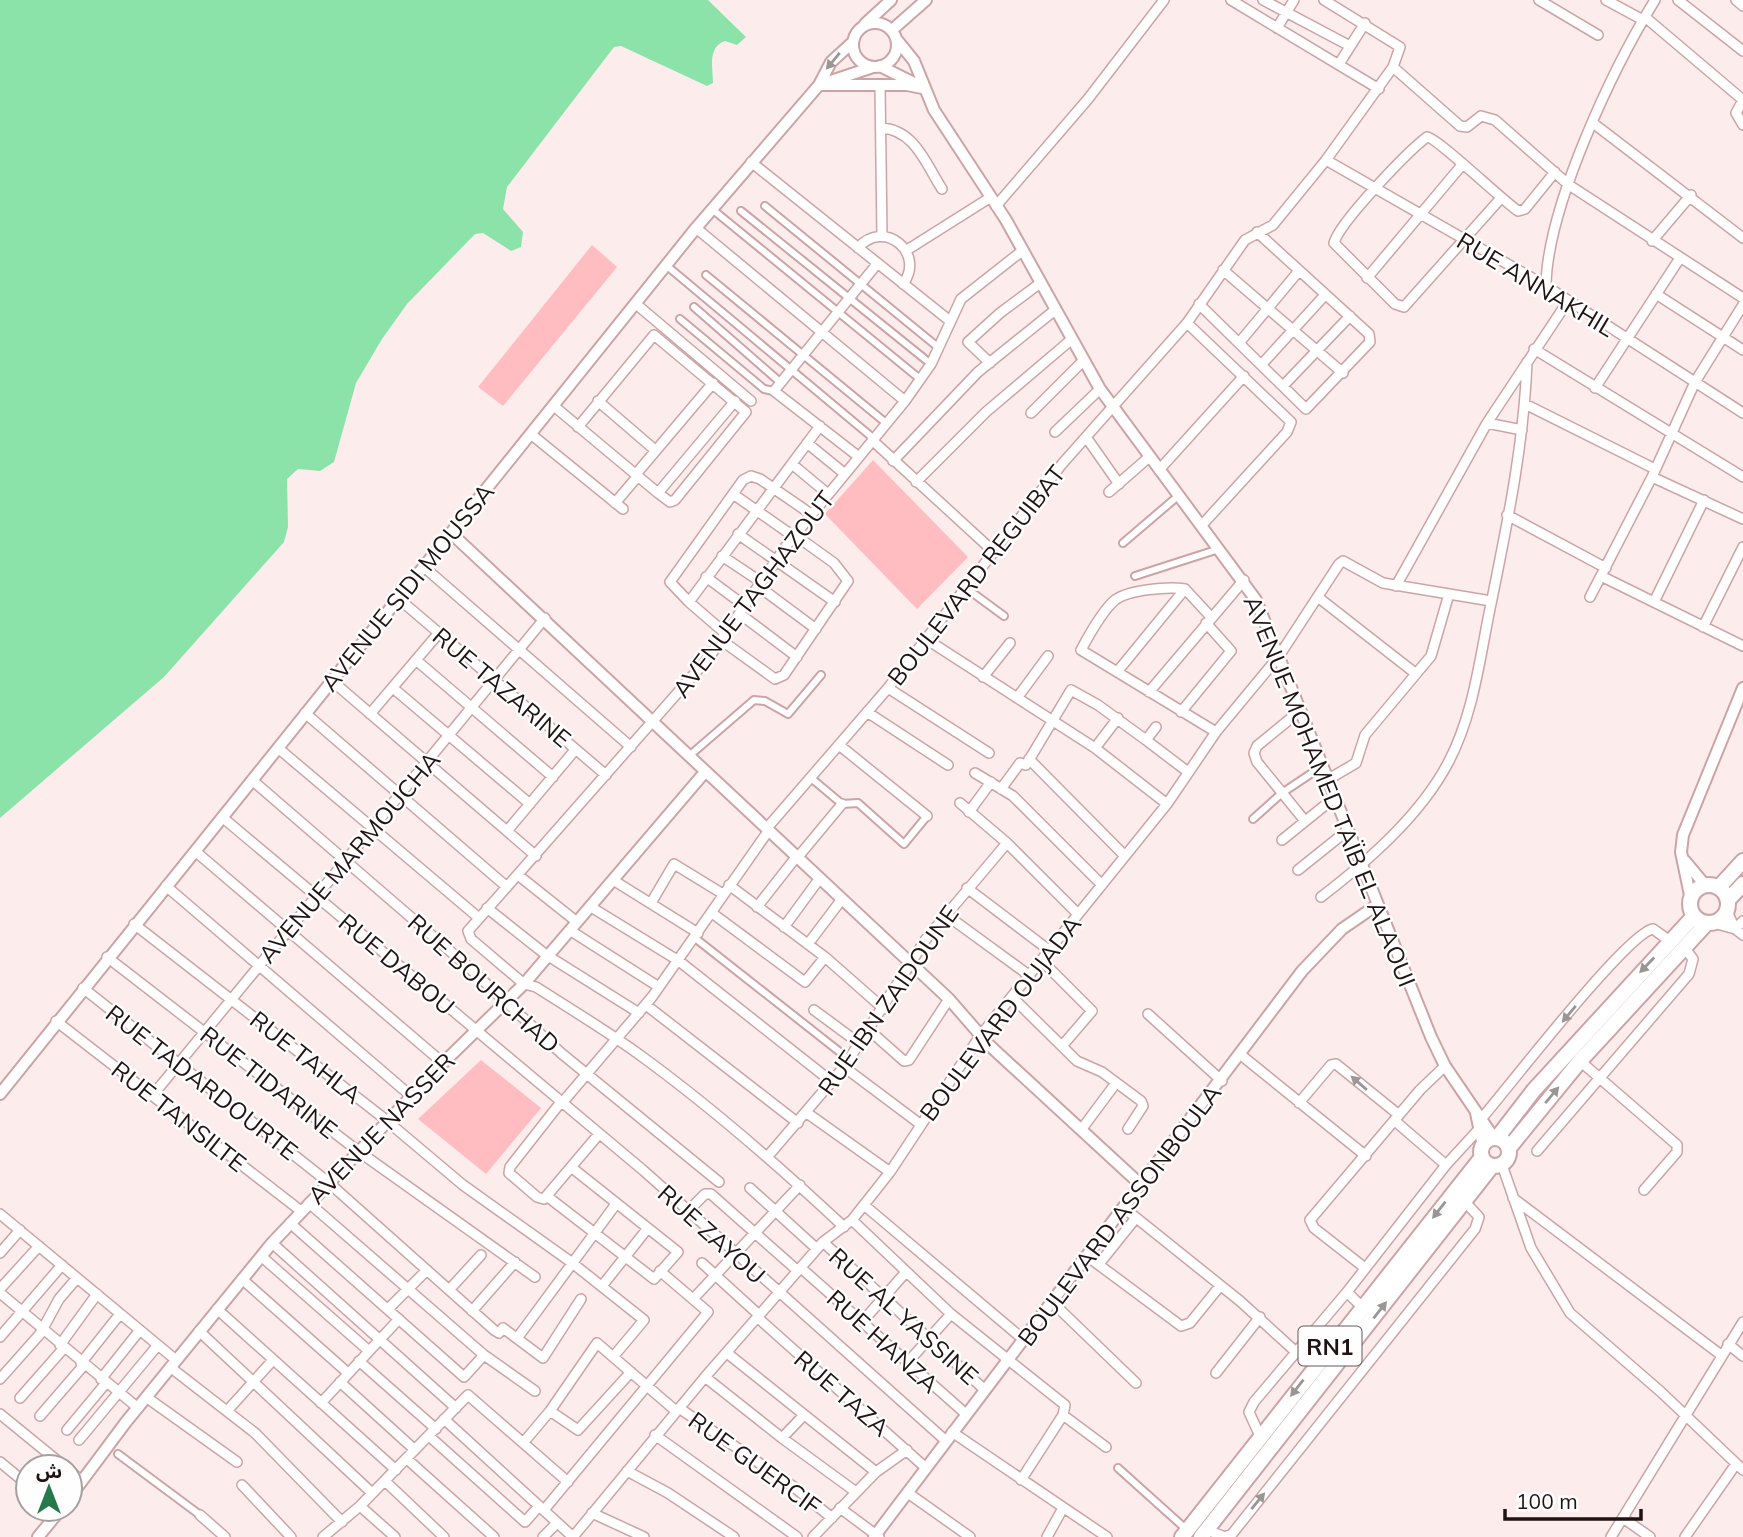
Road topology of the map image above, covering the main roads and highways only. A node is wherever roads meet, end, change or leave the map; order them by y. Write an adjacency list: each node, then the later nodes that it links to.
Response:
1 (1743, 861): 3 (main road)
2 (1743, 884): 4 (main road, RN1)
3 (1712, 886): 4 (main road); 5 (main road)
4 (1727, 906): 5 (main road, RN1)
5 (1705, 920): 6 (main road, RN1)
6 (1676, 943): 7 (main road, RN1, one-way to 6); 7 (main road, RN1, one-way to 7)
7 (1494, 1151): 8 (main road, RN1, one-way to 8); 9 (main road, RN1, one-way to 7)
8 (1241, 1460): 9 (main road); 10 (main road, RN1)
9 (1255, 1469): 11 (main road, RN1)
10 (1217, 1491): 11 (main road); 12 (main road, RN1)
11 (1231, 1501): 13 (main road, RN1)
12 (1184, 1534)
13 (1204, 1534)

